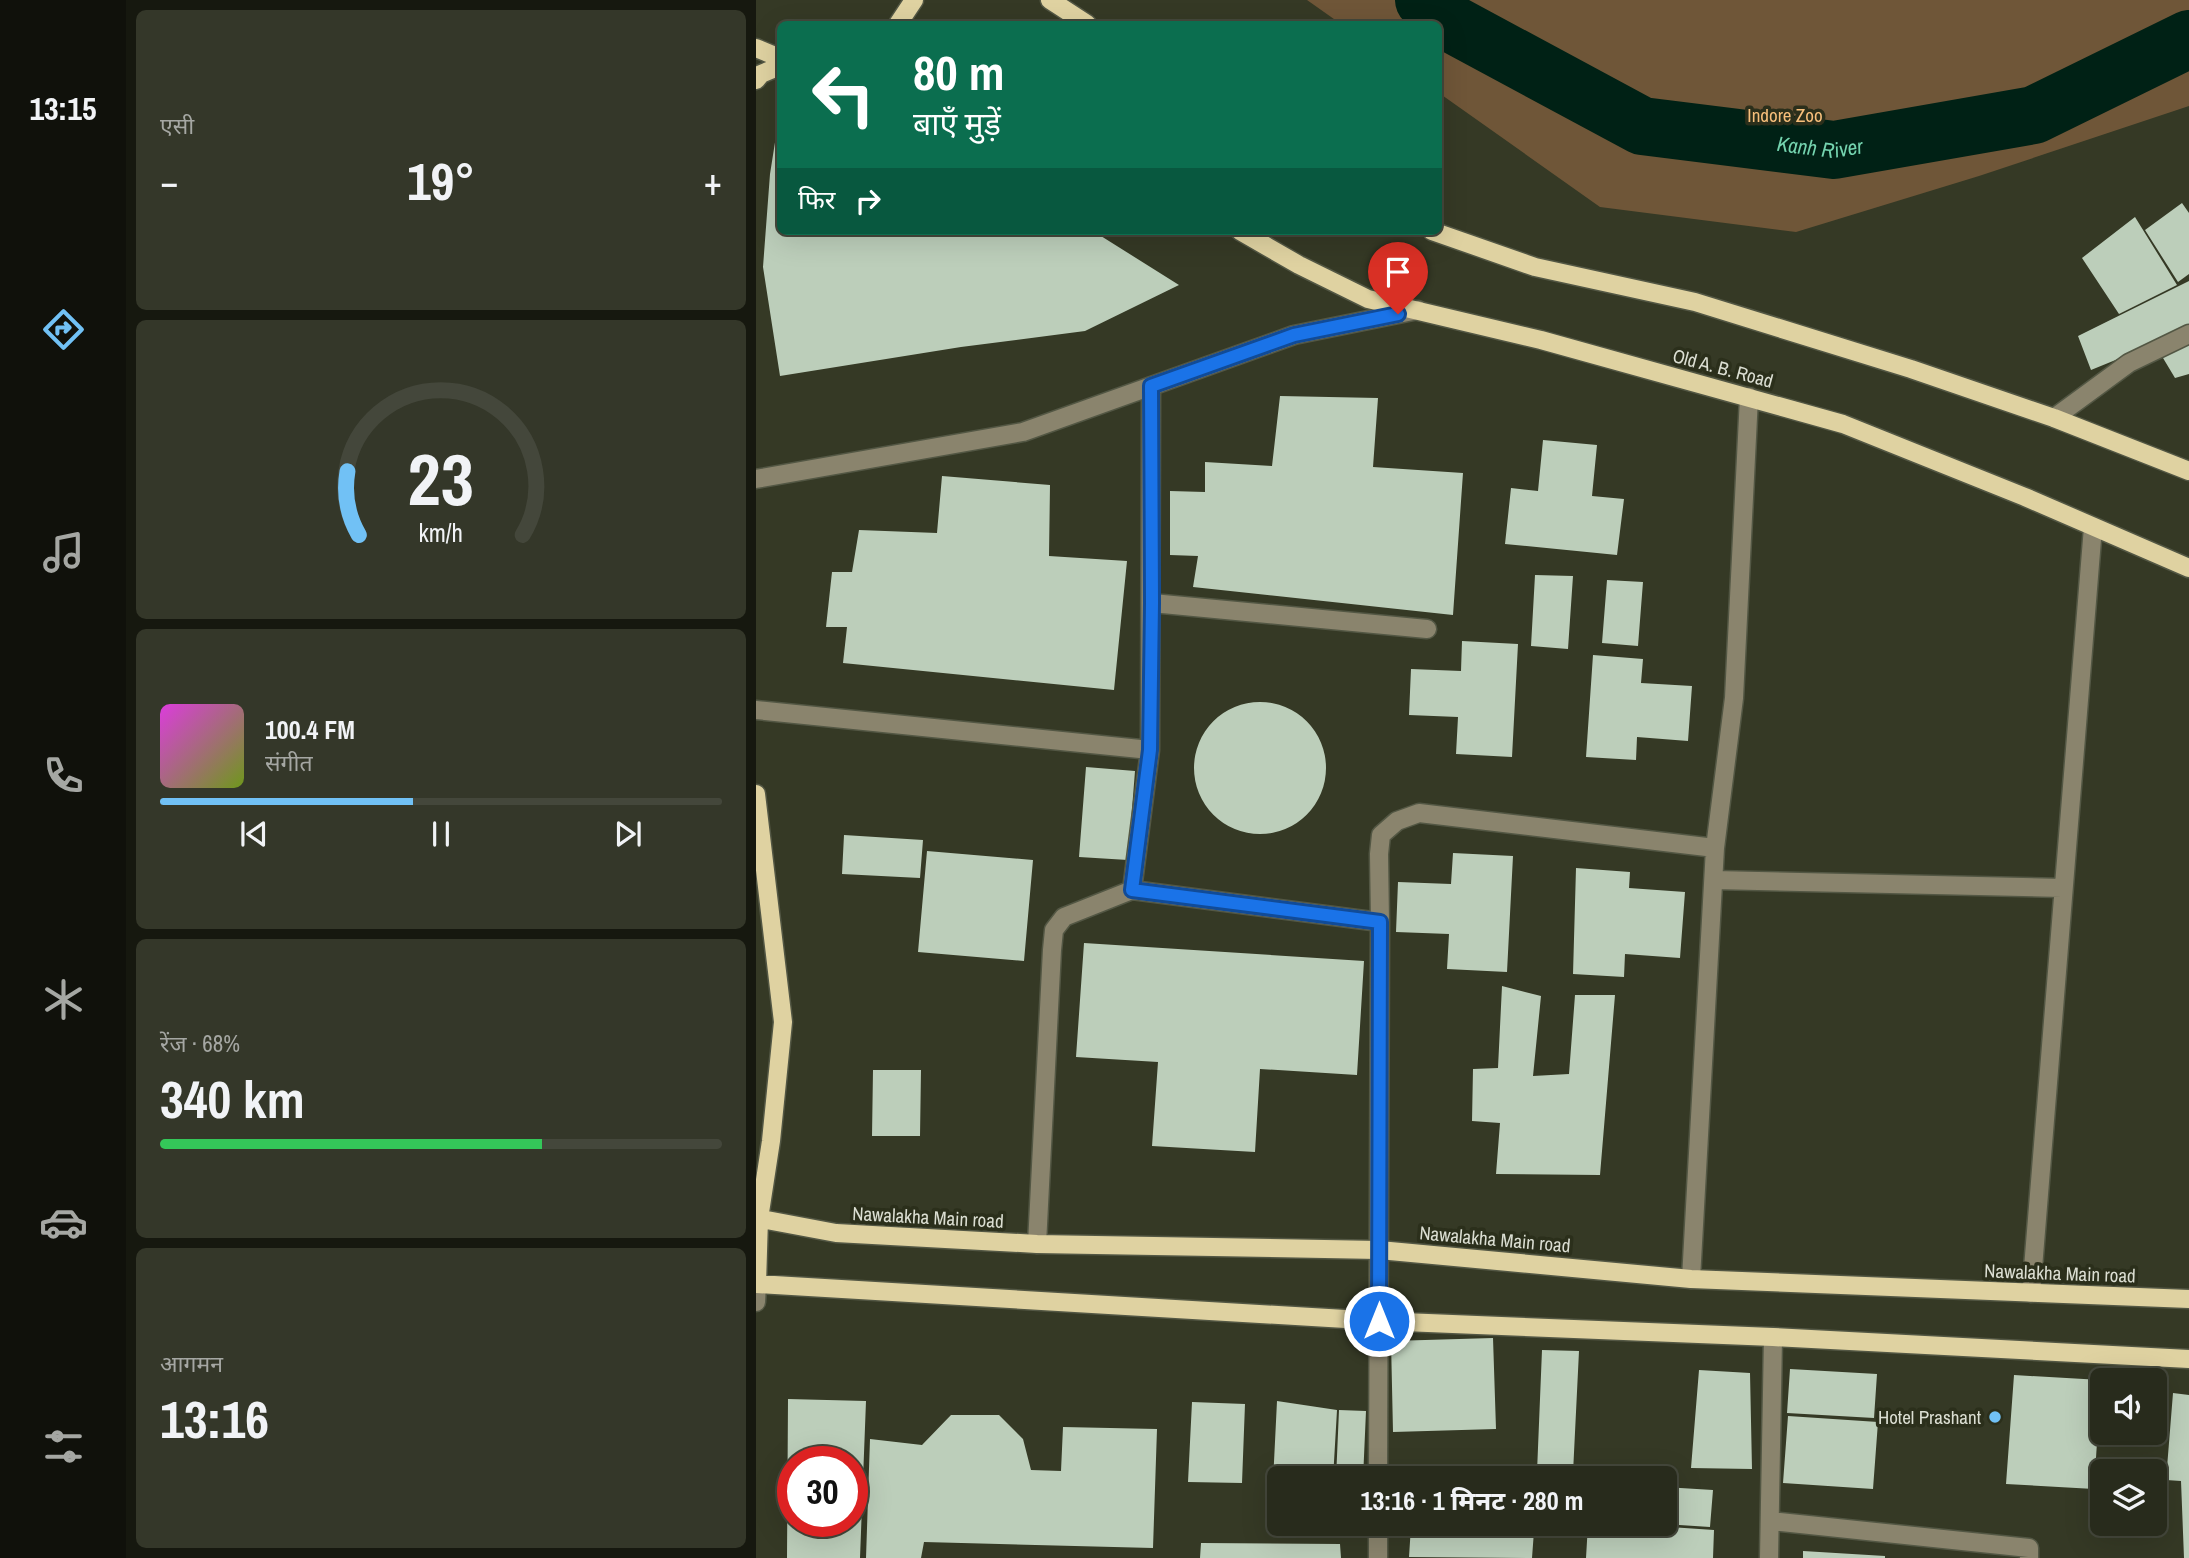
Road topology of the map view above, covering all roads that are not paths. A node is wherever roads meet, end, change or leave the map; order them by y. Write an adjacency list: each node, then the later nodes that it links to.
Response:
1 (914, 0): 3 (main road)
2 (1050, 0): 4 (main road)
3 (900, 21)
4 (1082, 21)
5 (756, 48): 6 (main road)
6 (777, 57)
7 (777, 67): 8 (main road)
8 (756, 80)
9 (1442, 234): 15 (main road)
10 (1247, 235): 11 (main road, Old A. B. Road)
11 (1418, 310): 13 (street); 14 (main road, Old A. B. Road)
12 (2189, 334): 15 (street)
13 (1151, 386): 17 (street); 20 (street)
14 (1749, 397): 18 (main road, Old A. B. Road); 25 (street)
15 (2054, 418): 16 (main road)
16 (2189, 471)
17 (756, 479)
18 (2092, 527): 19 (main road, Old A. B. Road); 27 (street)
19 (2189, 568)
20 (1152, 603): 21 (street); 23 (street)
21 (1427, 629)
22 (756, 709): 23 (street)
23 (1150, 750): 28 (street)
24 (756, 794): 30 (main road)
25 (1715, 848): 26 (street); 29 (street)
26 (1714, 880): 27 (street); 33 (street)
27 (2062, 888): 35 (street)
28 (1132, 890): 29 (street); 31 (street)
29 (1380, 922): 32 (street)
30 (757, 1219): 31 (main road, Nawalakha Main road); 34 (main road)
31 (1037, 1244): 32 (main road, Nawalakha Main road)
32 (1379, 1250): 33 (main road, Nawalakha Main road); 37 (street)
33 (1691, 1279): 35 (main road, Nawalakha Main road)
34 (756, 1290): 37 (main road)
35 (2031, 1293): 36 (main road, Nawalakha Main road)
36 (2189, 1299)
37 (1379, 1321): 38 (main road); 40 (street)
38 (1773, 1337): 39 (main road); 41 (street)
39 (2189, 1359)
40 (1378, 1466)
41 (1771, 1521): 44 (street); 45 (street)
42 (1378, 1536): 43 (street)
43 (1378, 1558)
44 (1769, 1558)
45 (2029, 1558)

